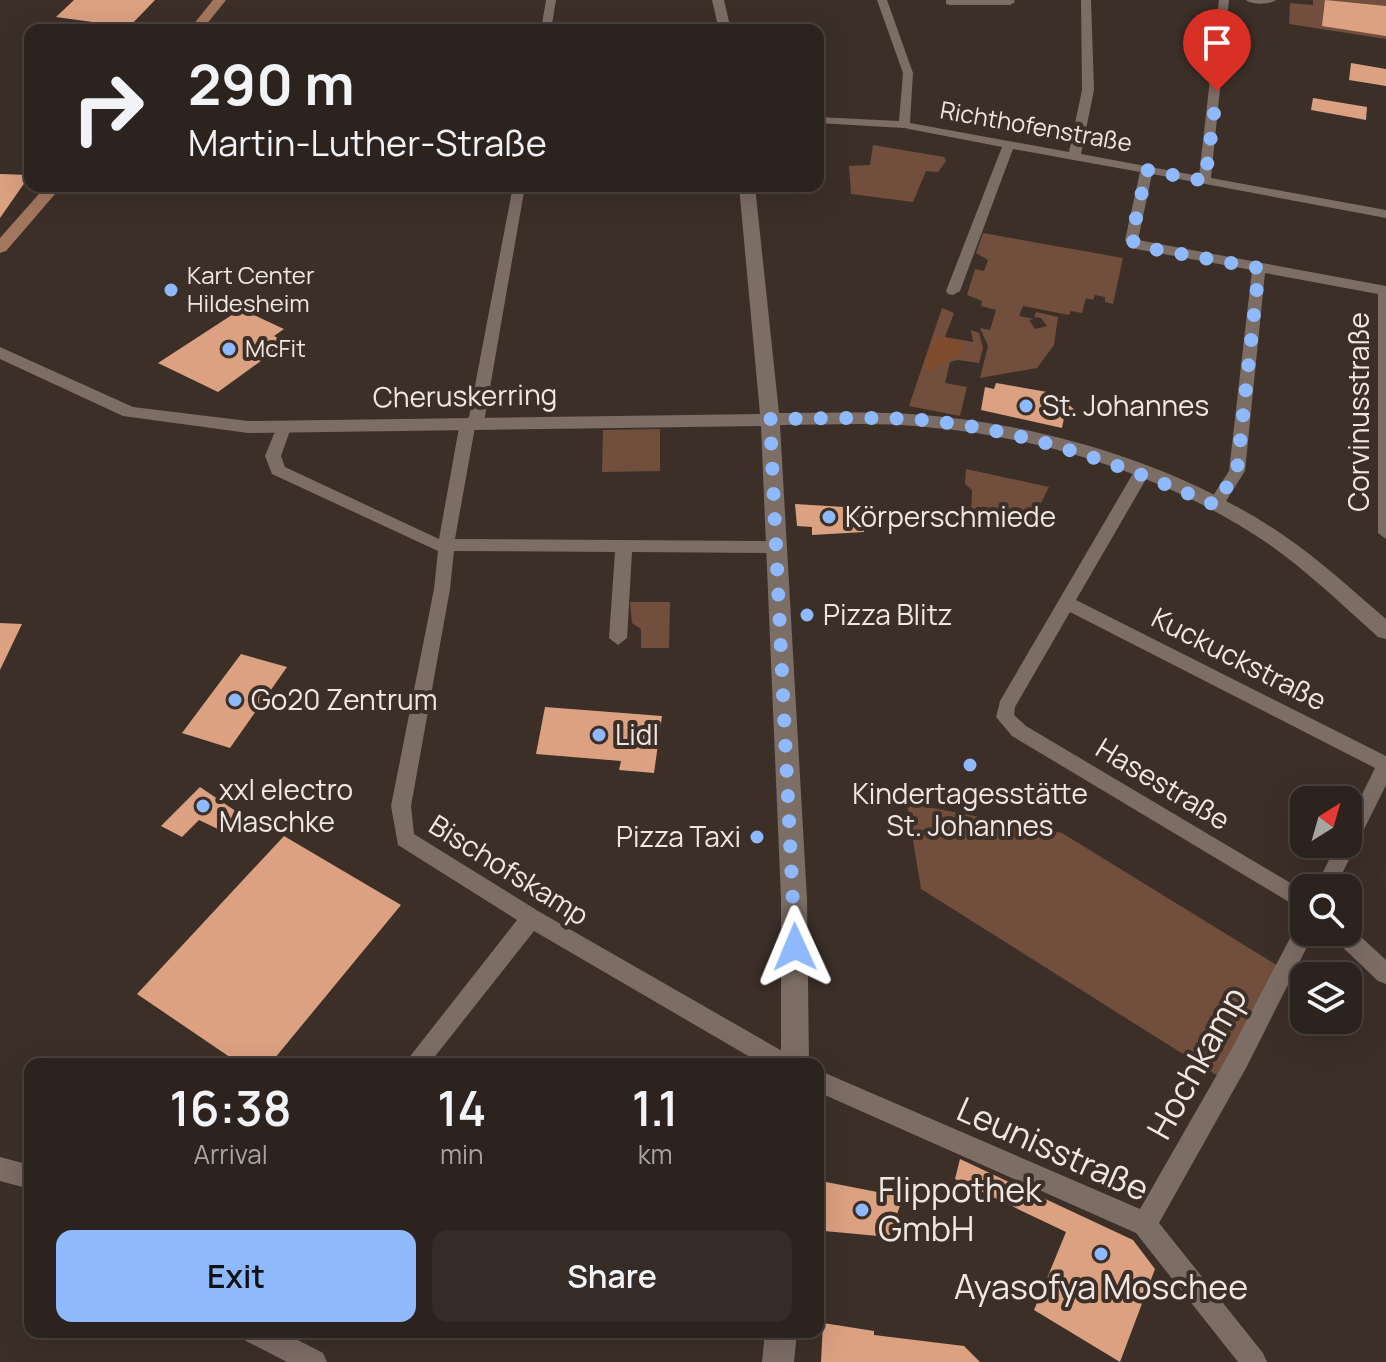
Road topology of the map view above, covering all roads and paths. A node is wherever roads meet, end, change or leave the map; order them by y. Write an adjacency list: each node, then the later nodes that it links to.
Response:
1 (220, 0): 12 (main road)
2 (551, 0): 13 (street)
3 (718, 0): 14 (street)
4 (882, 0): 16 (street)
5 (1086, 0): 18 (street)
6 (1224, 0): 20 (street)
7 (1251, 0): 9 (street)
8 (985, 1): 10 (street); 11 (street)
9 (1271, 1)
10 (950, 2)
11 (1010, 2)
12 (200, 24)
13 (547, 24)
14 (724, 24)
15 (824, 120): 16 (street, Richthofenstraße)
16 (904, 125): 17 (street, Richthofenstraße)
17 (1008, 145): 18 (street, Richthofenstraße); 28 (street)
18 (1074, 157): 19 (street, Richthofenstraße)
19 (1147, 170): 20 (street, Richthofenstraße); 26 (street)
20 (1205, 181): 24 (street, Richthofenstraße)
21 (49, 192): 25 (main road)
22 (518, 192): 33 (street, Bischofskamp)
23 (748, 192): 32 (street)
24 (1386, 214)
25 (0, 248)
26 (1259, 268): 27 (street); 36 (street)
27 (1386, 290): 37 (street, Corvinusstraße)
28 (953, 291)
29 (0, 337): 31 (street, Cheruskerring)
30 (0, 352): 31 (street, Cheruskerring)
31 (162, 414): 34 (street, Cheruskerring)
32 (770, 419): 33 (street, Cheruskerring); 35 (street, Cheruskerring); 40 (street)
33 (472, 422): 34 (street, Cheruskerring); 38 (street, Bischofskamp)
34 (283, 428): 38 (street)
35 (1141, 474): 36 (street, Cheruskerring); 41 (street)
36 (1215, 505): 42 (street, Cheruskerring)
37 (1386, 533)
38 (448, 545): 39 (street); 47 (street, Bischofskamp)
39 (624, 547): 40 (street); 43 (street)
40 (775, 547): 53 (street)
41 (1067, 603): 44 (street, Kuckuckstraße); 46 (street, Hasestraße)
42 (1386, 631)
43 (618, 638)
44 (1386, 766): 45 (street)
45 (1362, 815)
46 (1290, 894)
47 (531, 918): 51 (street); 52 (street, Bischofskamp)
48 (1297, 946): 57 (street, Hochkamp)
49 (1356, 946): 50 (street)
50 (1386, 974)
51 (420, 1058)
52 (773, 1058)
53 (795, 1058)
54 (824, 1084): 57 (street, Leunisstraße)
55 (0, 1169): 56 (street)
56 (24, 1175)
57 (1145, 1224): 62 (street, Leunisstraße)
58 (267, 1338): 60 (street)
59 (780, 1338): 61 (street)
60 (314, 1362)
61 (778, 1362)
62 (1254, 1362)

